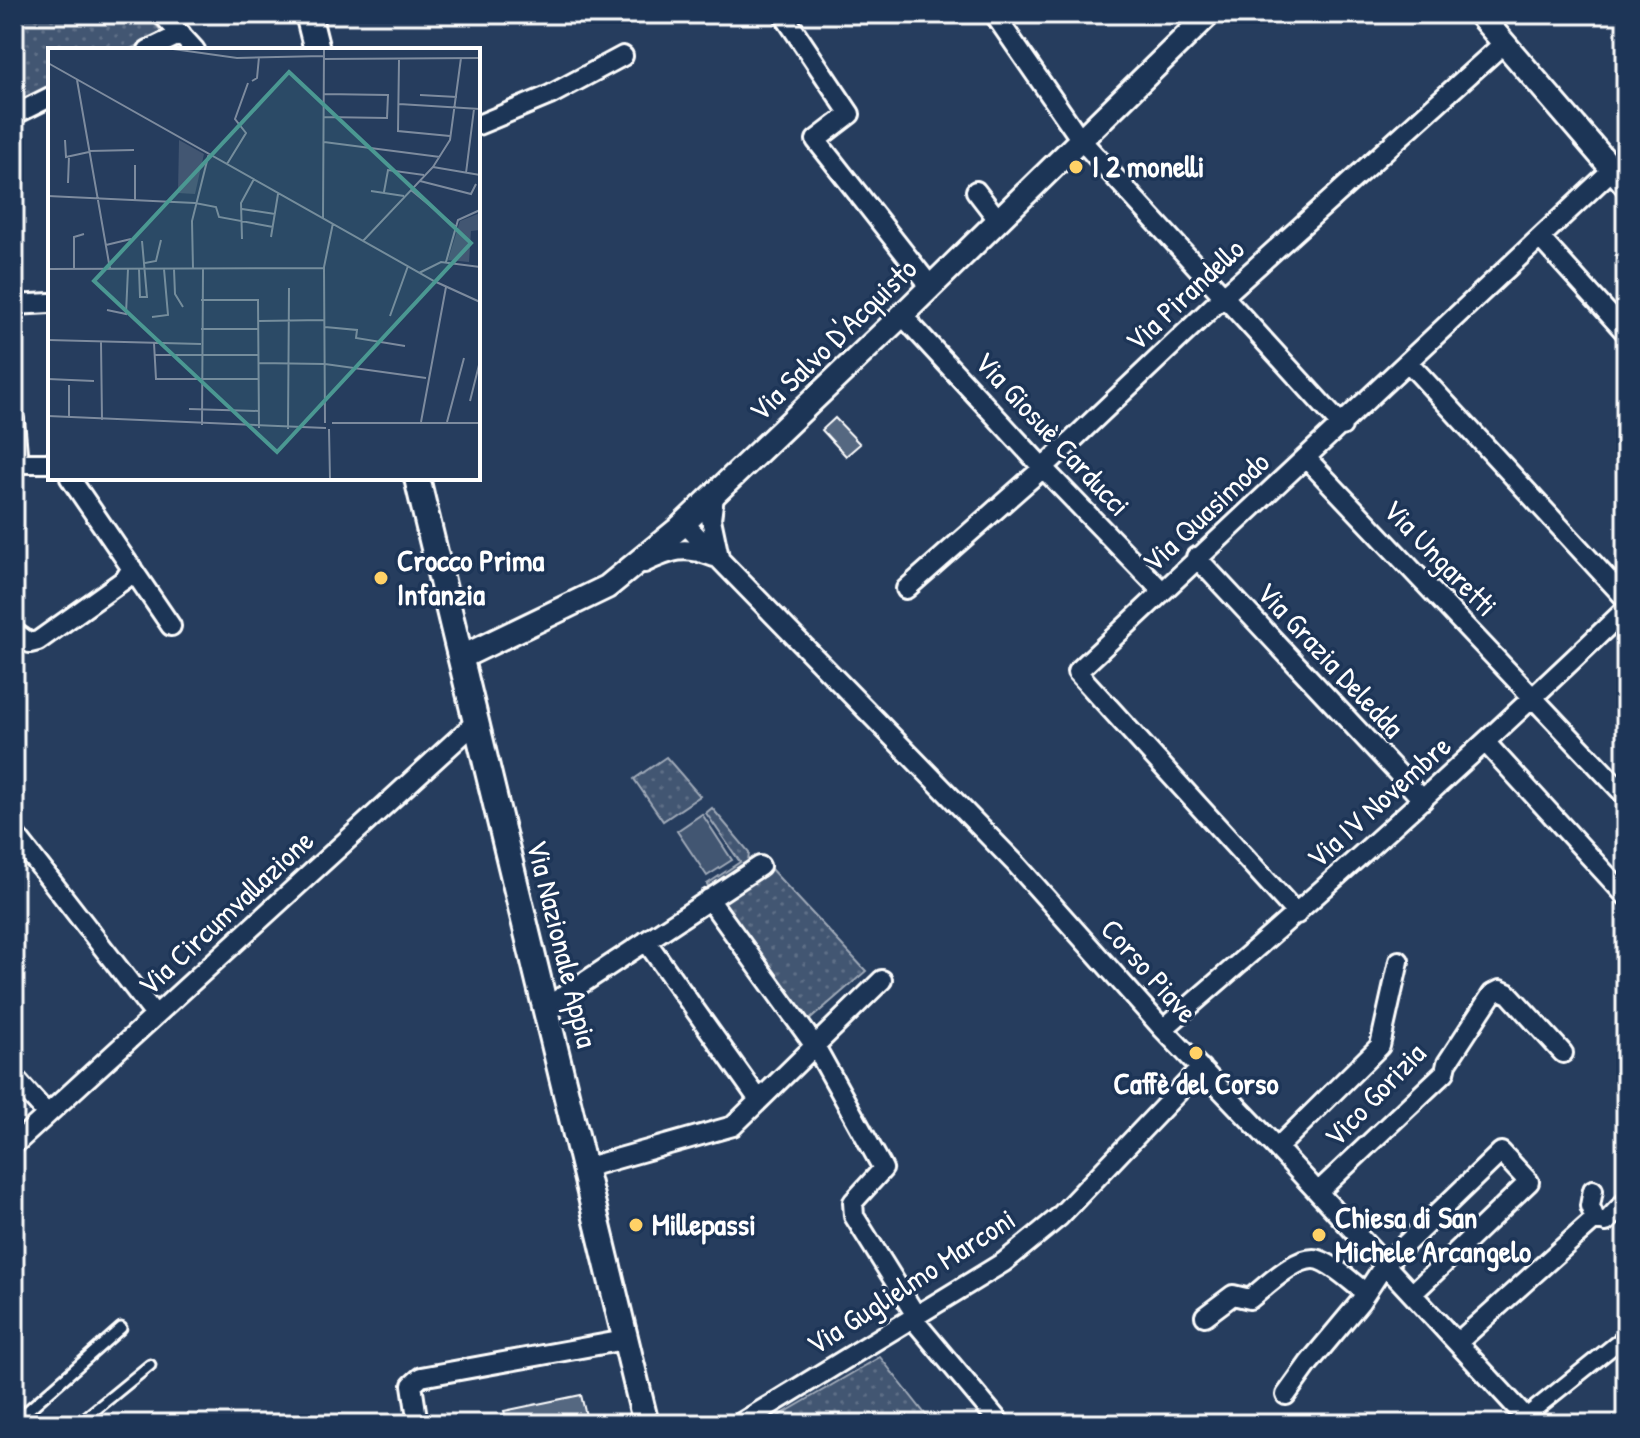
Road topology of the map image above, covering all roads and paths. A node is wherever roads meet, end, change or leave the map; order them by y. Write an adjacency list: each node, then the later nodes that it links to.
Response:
1 (162, 14): 7 (street)
2 (308, 14): 11 (main road)
3 (783, 14): 21 (street)
4 (994, 14): 16 (street)
5 (1209, 14): 16 (street, Via Salvo D'Acquisto)
6 (1479, 14): 8 (street)
7 (181, 34): 9 (street); 10 (street)
8 (1504, 43): 17 (street); 22 (street, Via Pirandello)
9 (152, 48)
10 (193, 48)
11 (316, 48)
12 (623, 56): 15 (street)
13 (48, 98): 14 (street)
14 (14, 115)
15 (480, 124)
16 (1081, 140): 19 (street, Via Salvo D'Acquisto); 22 (street)
17 (1619, 177): 20 (street, Via Quasimodo)
18 (976, 191): 19 (street)
19 (999, 221): 21 (street, Via Salvo D'Acquisto)
20 (1540, 238): 26 (street); 27 (street, Via Quasimodo)
21 (931, 287): 25 (street, Via Salvo D'Acquisto)
22 (1224, 296): 29 (street); 33 (street, Via Pirandello)
23 (48, 303): 24 (street)
24 (14, 305)
25 (902, 315): 33 (street, Via Giosuè Carducci); 36 (street, Via Salvo D'Acquisto)
26 (1626, 333)
27 (1408, 362): 29 (street, Via Quasimodo); 44 (street)
28 (14, 420): 31 (street)
29 (1342, 426): 30 (street, Via Quasimodo)
30 (1306, 458): 38 (street, Via Quasimodo); 49 (street, Via Ungaretti)
31 (16, 463): 32 (street)
32 (48, 463)
33 (1043, 468): 42 (street, Via Pirandello); 43 (street, Via Giosuè Carducci)
34 (71, 480): 40 (street)
35 (417, 480): 48 (main road, Via Nazionale Appia)
36 (714, 496): 37 (street, Via Salvo D'Acquisto); 39 (street)
37 (684, 523): 39 (street, Corso Piave); 41 (street, Via Salvo D'Acquisto)
38 (1196, 557): 43 (street, Via Quasimodo); 53 (street, Via Grazia Deledda)
39 (720, 560): 41 (street, Corso Piave); 64 (street, Corso Piave)
40 (132, 568): 46 (street); 47 (street)
41 (624, 573): 48 (street, Via Salvo D'Acquisto)
42 (906, 589)
43 (1161, 590): 58 (street, Via Quasimodo)
44 (1626, 599)
45 (1626, 609): 49 (street, Via IV Novembre)
46 (171, 626)
47 (14, 632)
48 (460, 658): 50 (main road, Via Nazionale Appia)
49 (1534, 697): 51 (street, Via IV Novembre); 52 (street, Via Ungaretti)
50 (476, 722): 62 (main road, Via Nazionale Appia); 63 (street, Via Circumvallazione)
51 (1486, 743): 53 (street, Via IV Novembre); 56 (street)
52 (1626, 796)
53 (1423, 800): 58 (street, Via IV Novembre)
54 (14, 833): 63 (street)
55 (760, 866): 57 (street)
56 (1626, 896)
57 (709, 899): 59 (street); 65 (street)
58 (1297, 914): 64 (street, Via IV Novembre)
59 (646, 941): 62 (street); 69 (street)
60 (1399, 961): 72 (street)
61 (882, 980): 65 (street)
62 (545, 1008): 73 (main road, Via Nazionale Appia)
63 (155, 1015): 70 (street, Via Circumvallazione)
64 (1163, 1029): 67 (street, Corso Piave)
65 (815, 1046): 69 (street); 82 (street)
66 (1563, 1053): 75 (street, Vico Gorizia)
67 (1201, 1068): 72 (street, Corso Piave); 82 (street, Via Guglielmo Marconi)
68 (14, 1077): 70 (street)
69 (759, 1100): 73 (street)
70 (47, 1114): 71 (street, Via Circumvallazione)
71 (14, 1145)
72 (1277, 1148): 75 (street, Corso Piave)
73 (584, 1168): 85 (main road, Via Nazionale Appia)
74 (1593, 1190): 77 (street)
75 (1318, 1192): 78 (street, Corso Piave)
76 (1626, 1201): 77 (street)
77 (1595, 1219): 86 (street)
78 (1385, 1264): 79 (street); 80 (street, Corso Piave); 80 (street)
79 (1366, 1293): 81 (street); 88 (street)
80 (1412, 1294): 86 (street, Corso Piave)
81 (1205, 1316)
82 (915, 1318): 94 (street, Via Guglielmo Marconi); 95 (street)
83 (121, 1328): 91 (lane)
84 (1626, 1336): 89 (street)
85 (625, 1340): 92 (street); 93 (main road, Via Nazionale Appia)
86 (1457, 1343): 89 (street, Corso Piave)
87 (150, 1365): 90 (lane)
88 (1286, 1395)
89 (1526, 1422)
90 (82, 1423)
91 (29, 1424)
92 (418, 1424)
93 (646, 1424)
94 (739, 1424)
95 (1001, 1424)

